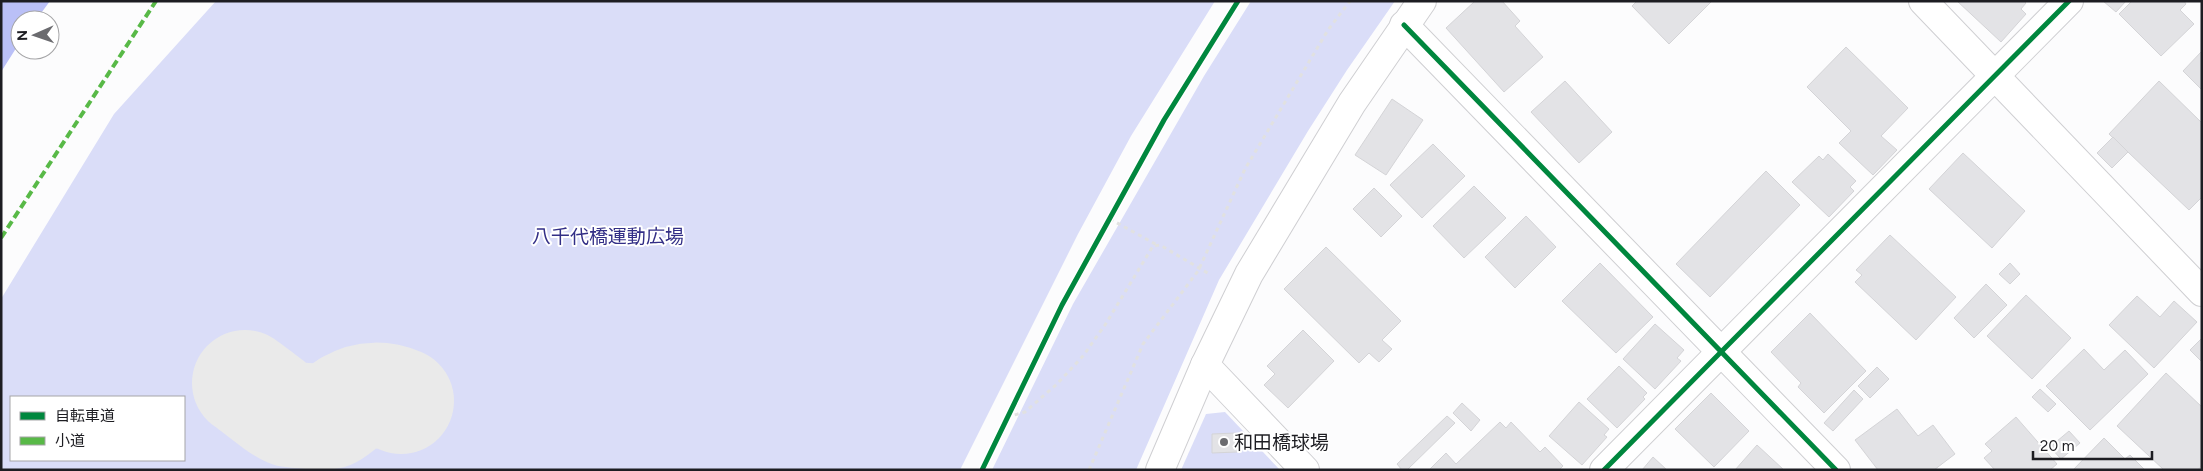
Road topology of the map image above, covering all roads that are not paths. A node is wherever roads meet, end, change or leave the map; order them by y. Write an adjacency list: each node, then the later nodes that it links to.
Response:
1 (1422, 1): 4 (street)
2 (1923, 1): 5 (street)
3 (2069, 1): 5 (street)
4 (1404, 25): 7 (street); 8 (street)
5 (1994, 76): 6 (street); 7 (street)
6 (2202, 292)
7 (1721, 352): 11 (street); 12 (street)
8 (1205, 366): 9 (street); 10 (street)
9 (1160, 470)
10 (1305, 470)
11 (1604, 470)
12 (1836, 470)

